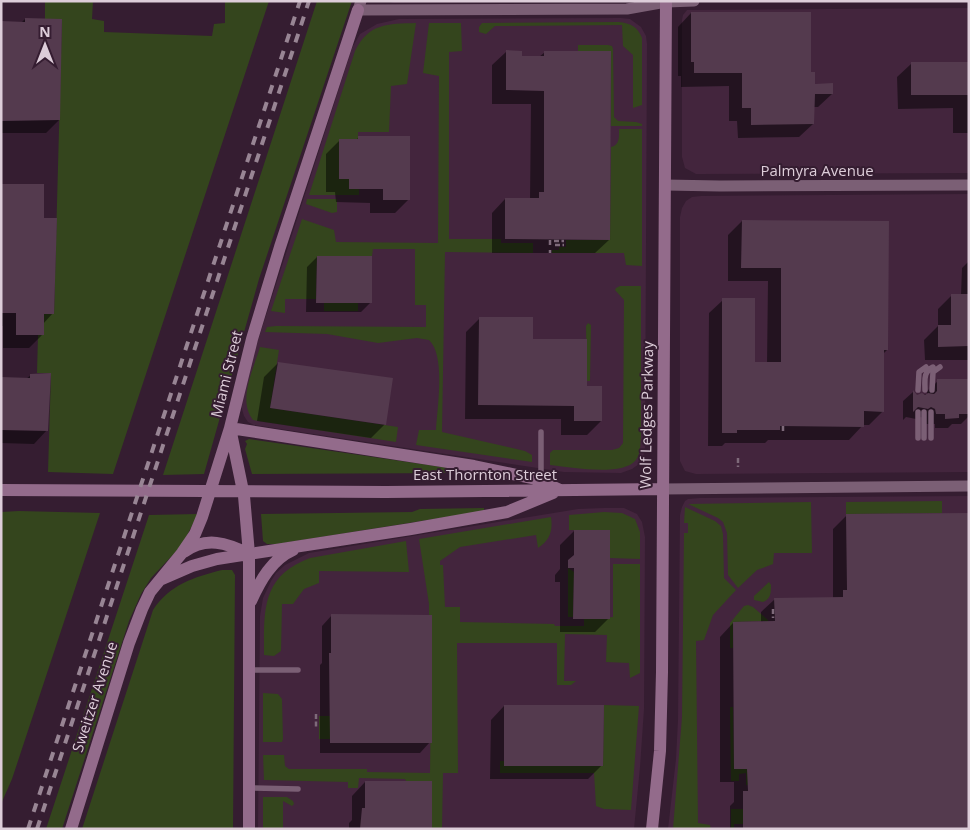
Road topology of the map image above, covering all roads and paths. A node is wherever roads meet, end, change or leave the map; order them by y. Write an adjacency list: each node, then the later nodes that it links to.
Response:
1 (694, 1): 2 (street)
2 (666, 2): 3 (street); 4 (street, Wolf Ledges Parkway)
3 (360, 6): 13 (street, Miami Street)
4 (665, 185): 5 (street, Palmyra Avenue); 22 (street, Wolf Ledges Parkway)
5 (969, 185)
6 (550, 240): 9 (path)
7 (555, 243): 8 (path)
8 (564, 243)
9 (550, 249)
10 (926, 367): 11 (lane)
11 (932, 390)
12 (783, 426): 15 (path)
13 (230, 428): 20 (street); 26 (street, Sweitzer Avenue); 27 (street, Miami Street)
14 (541, 432): 20 (lane)
15 (783, 432)
16 (921, 438): 17 (lane)
17 (931, 438)
18 (738, 458): 19 (path)
19 (738, 467)
20 (541, 482): 24 (street)
21 (969, 486): 22 (street, East Thornton Street)
22 (663, 489): 24 (street, East Thornton Street); 40 (street, Wolf Ledges Parkway)
23 (1, 490): 24 (street, East Thornton Street)
24 (560, 490): 25 (street)
25 (303, 546): 27 (street); 29 (street)
26 (182, 553): 27 (street); 28 (street, Sweitzer Avenue)
27 (249, 554): 28 (street); 29 (street, Miami Street)
28 (161, 580): 38 (street, Sweitzer Avenue)
29 (250, 603): 32 (street, Miami Street)
30 (773, 609): 31 (path)
31 (773, 618)
32 (250, 670): 33 (lane); 36 (street, Miami Street)
33 (298, 670)
34 (316, 714): 35 (path)
35 (316, 727)
36 (249, 788): 37 (lane); 39 (street, Miami Street)
37 (298, 789)
38 (71, 829)
39 (249, 829)
40 (652, 829)

